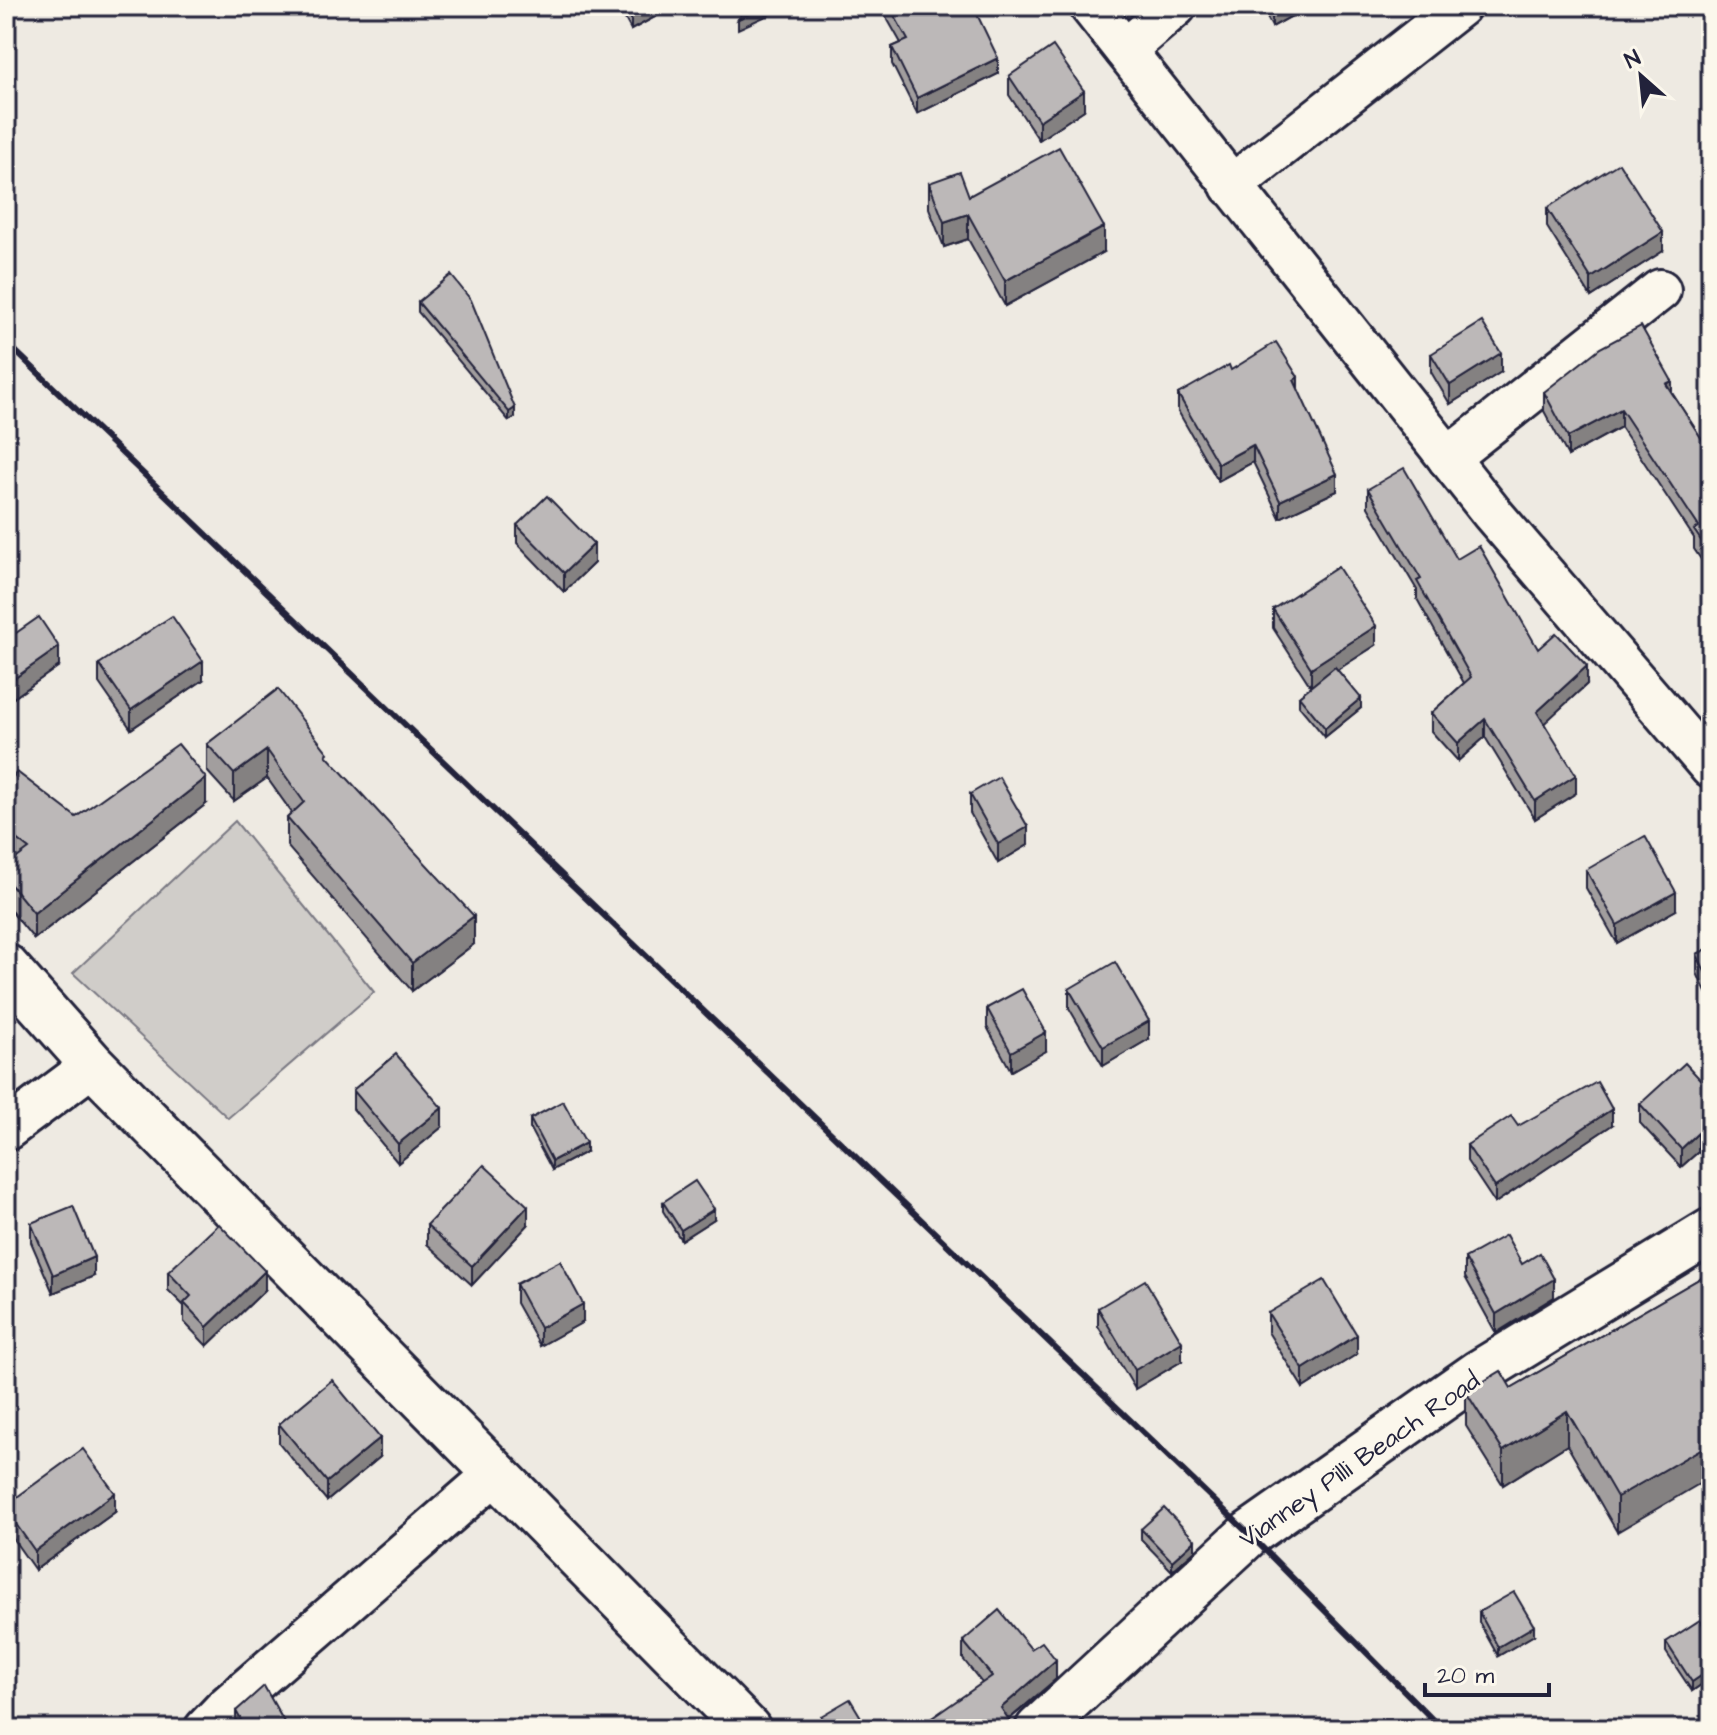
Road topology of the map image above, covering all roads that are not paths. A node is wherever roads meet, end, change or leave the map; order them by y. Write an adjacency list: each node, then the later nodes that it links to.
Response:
1 (1090, 6): 4 (street)
2 (1176, 6): 4 (street)
3 (1460, 6): 5 (street)
4 (1125, 50): 5 (street)
5 (1231, 186): 7 (street)
6 (1660, 290): 7 (street)
7 (1448, 458): 8 (street)
8 (1711, 768)
9 (6, 967): 10 (main road)
10 (93, 1065): 11 (street); 13 (main road)
11 (6, 1130)
12 (1711, 1231): 16 (main road, Vianney Pilli Beach Road)
13 (496, 1473): 14 (street); 15 (main road)
14 (205, 1729)
15 (748, 1729)
16 (1038, 1729)

